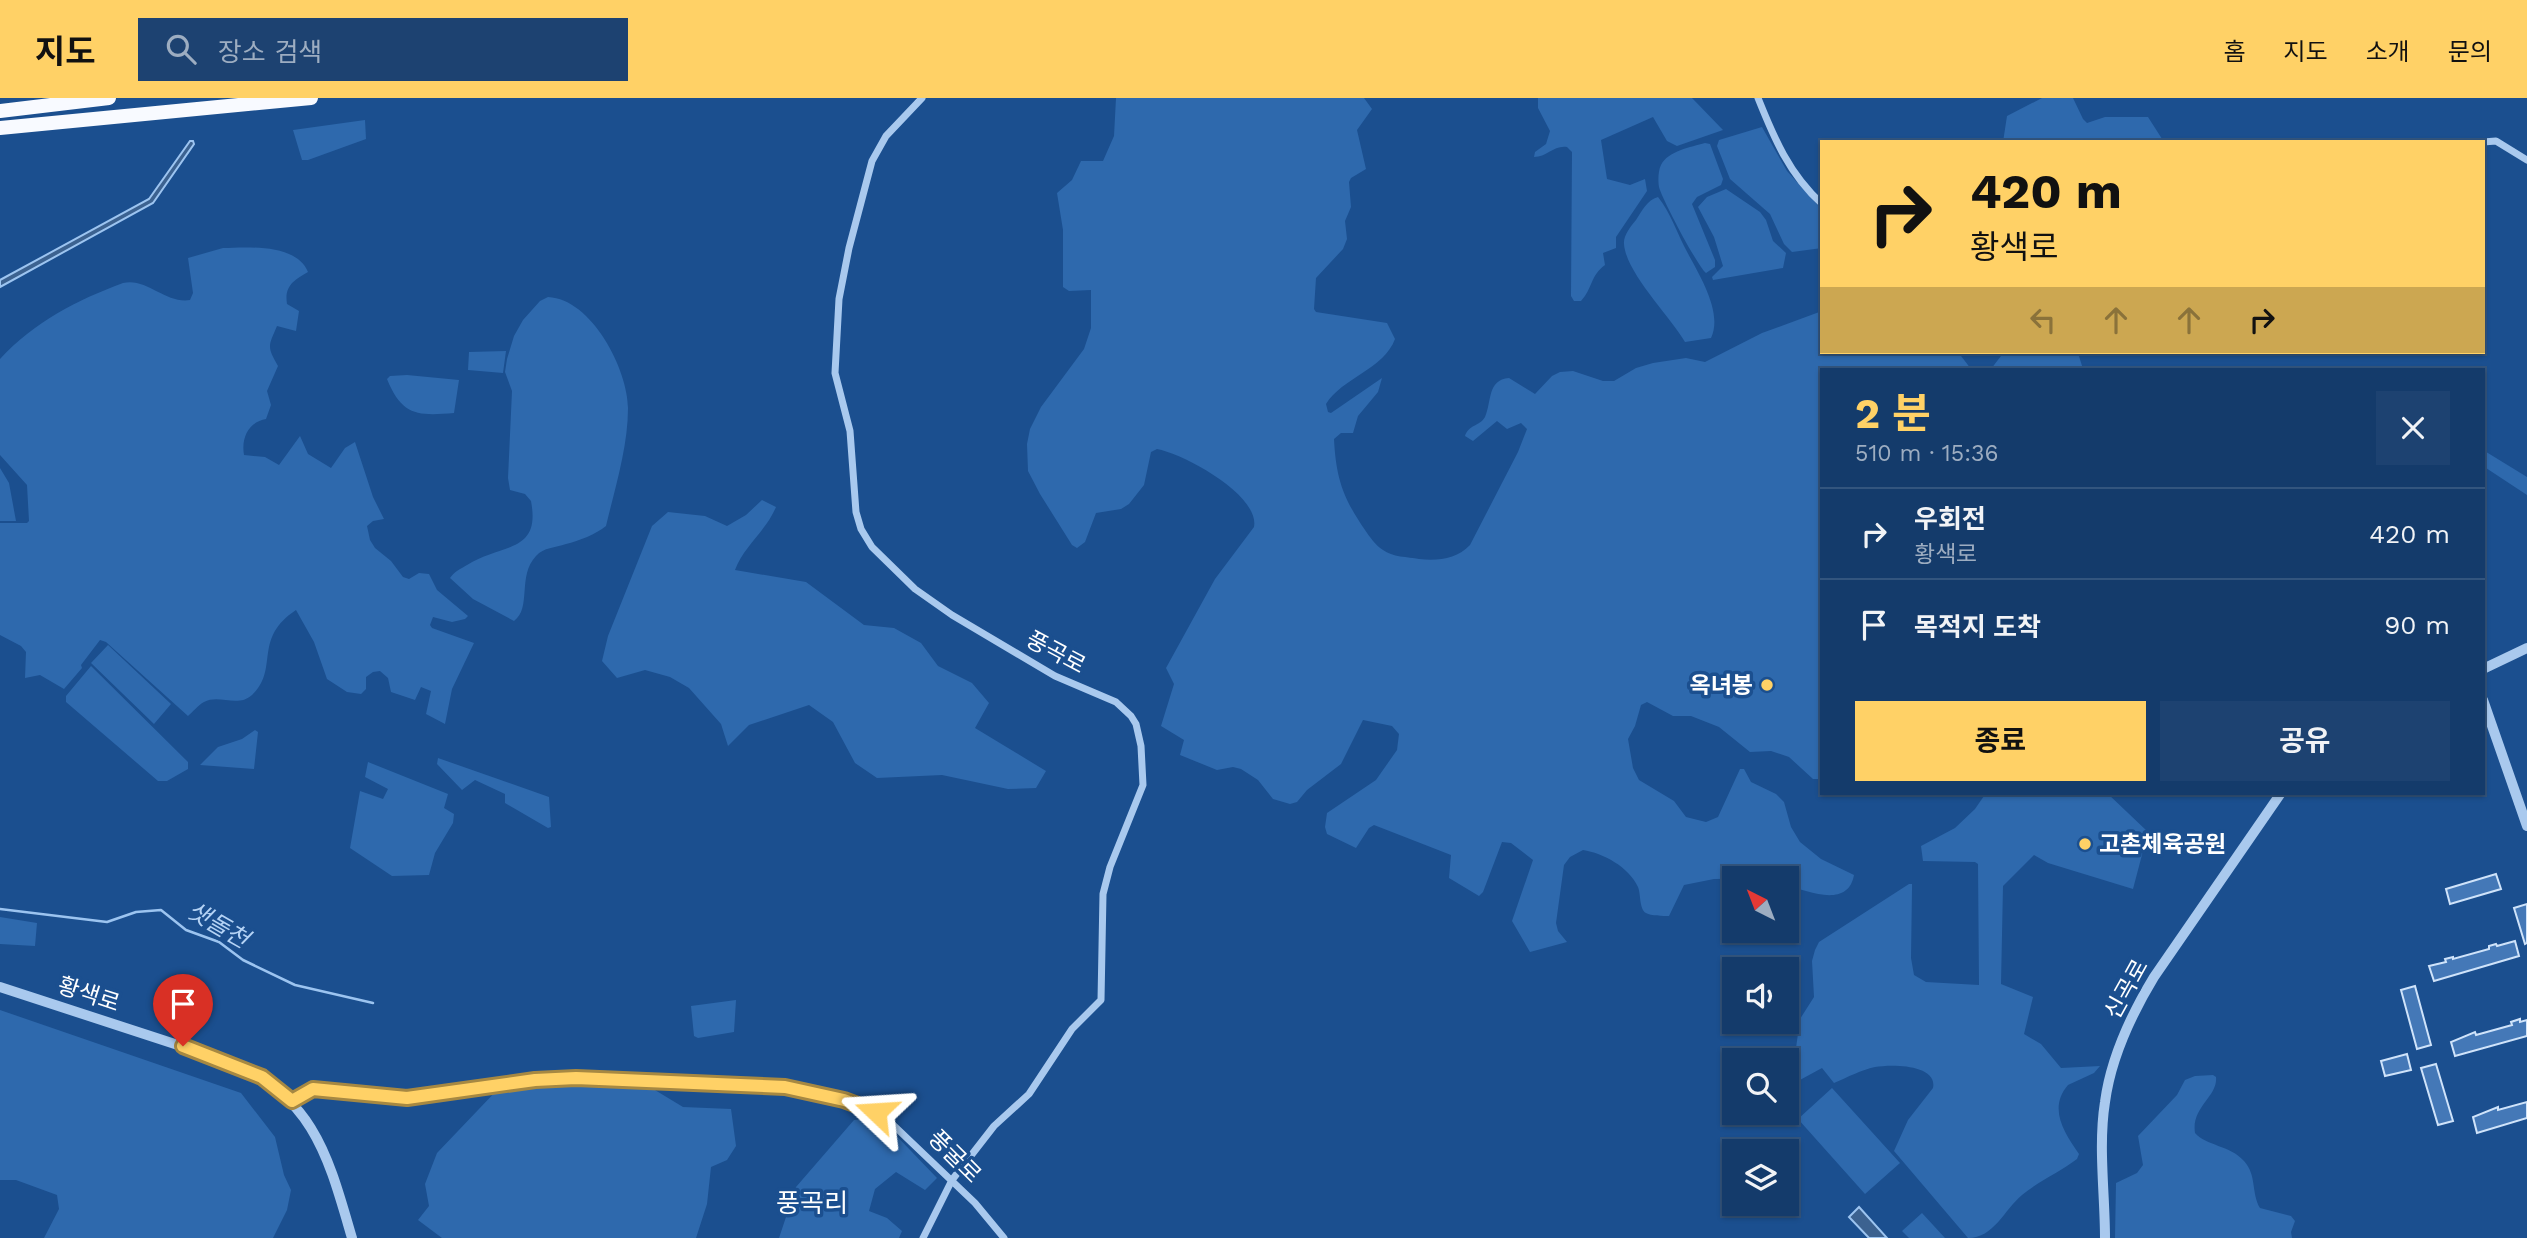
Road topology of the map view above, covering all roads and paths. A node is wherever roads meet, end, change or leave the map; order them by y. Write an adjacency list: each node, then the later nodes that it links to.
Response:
1 (109, 98): 5 (highway)
2 (311, 98): 6 (highway)
3 (922, 98): 17 (street, 풍곡로)
4 (1758, 98): 9 (street)
5 (5, 110)
6 (0, 128)
7 (2485, 142): 8 (street)
8 (2527, 160)
9 (1820, 202)
10 (2527, 648): 11 (street)
11 (2485, 668)
12 (2485, 706): 14 (street)
13 (2279, 795): 21 (street, 신곡로)
14 (2527, 826)
15 (0, 987): 16 (street, 황색로)
16 (292, 1101): 17 (street, 풍굴로); 18 (street, 황색로)
17 (952, 1180): 19 (street, 풍곡로); 20 (street, 풍굴로)
18 (352, 1238)
19 (923, 1238)
20 (1004, 1238)
21 (2105, 1238)

